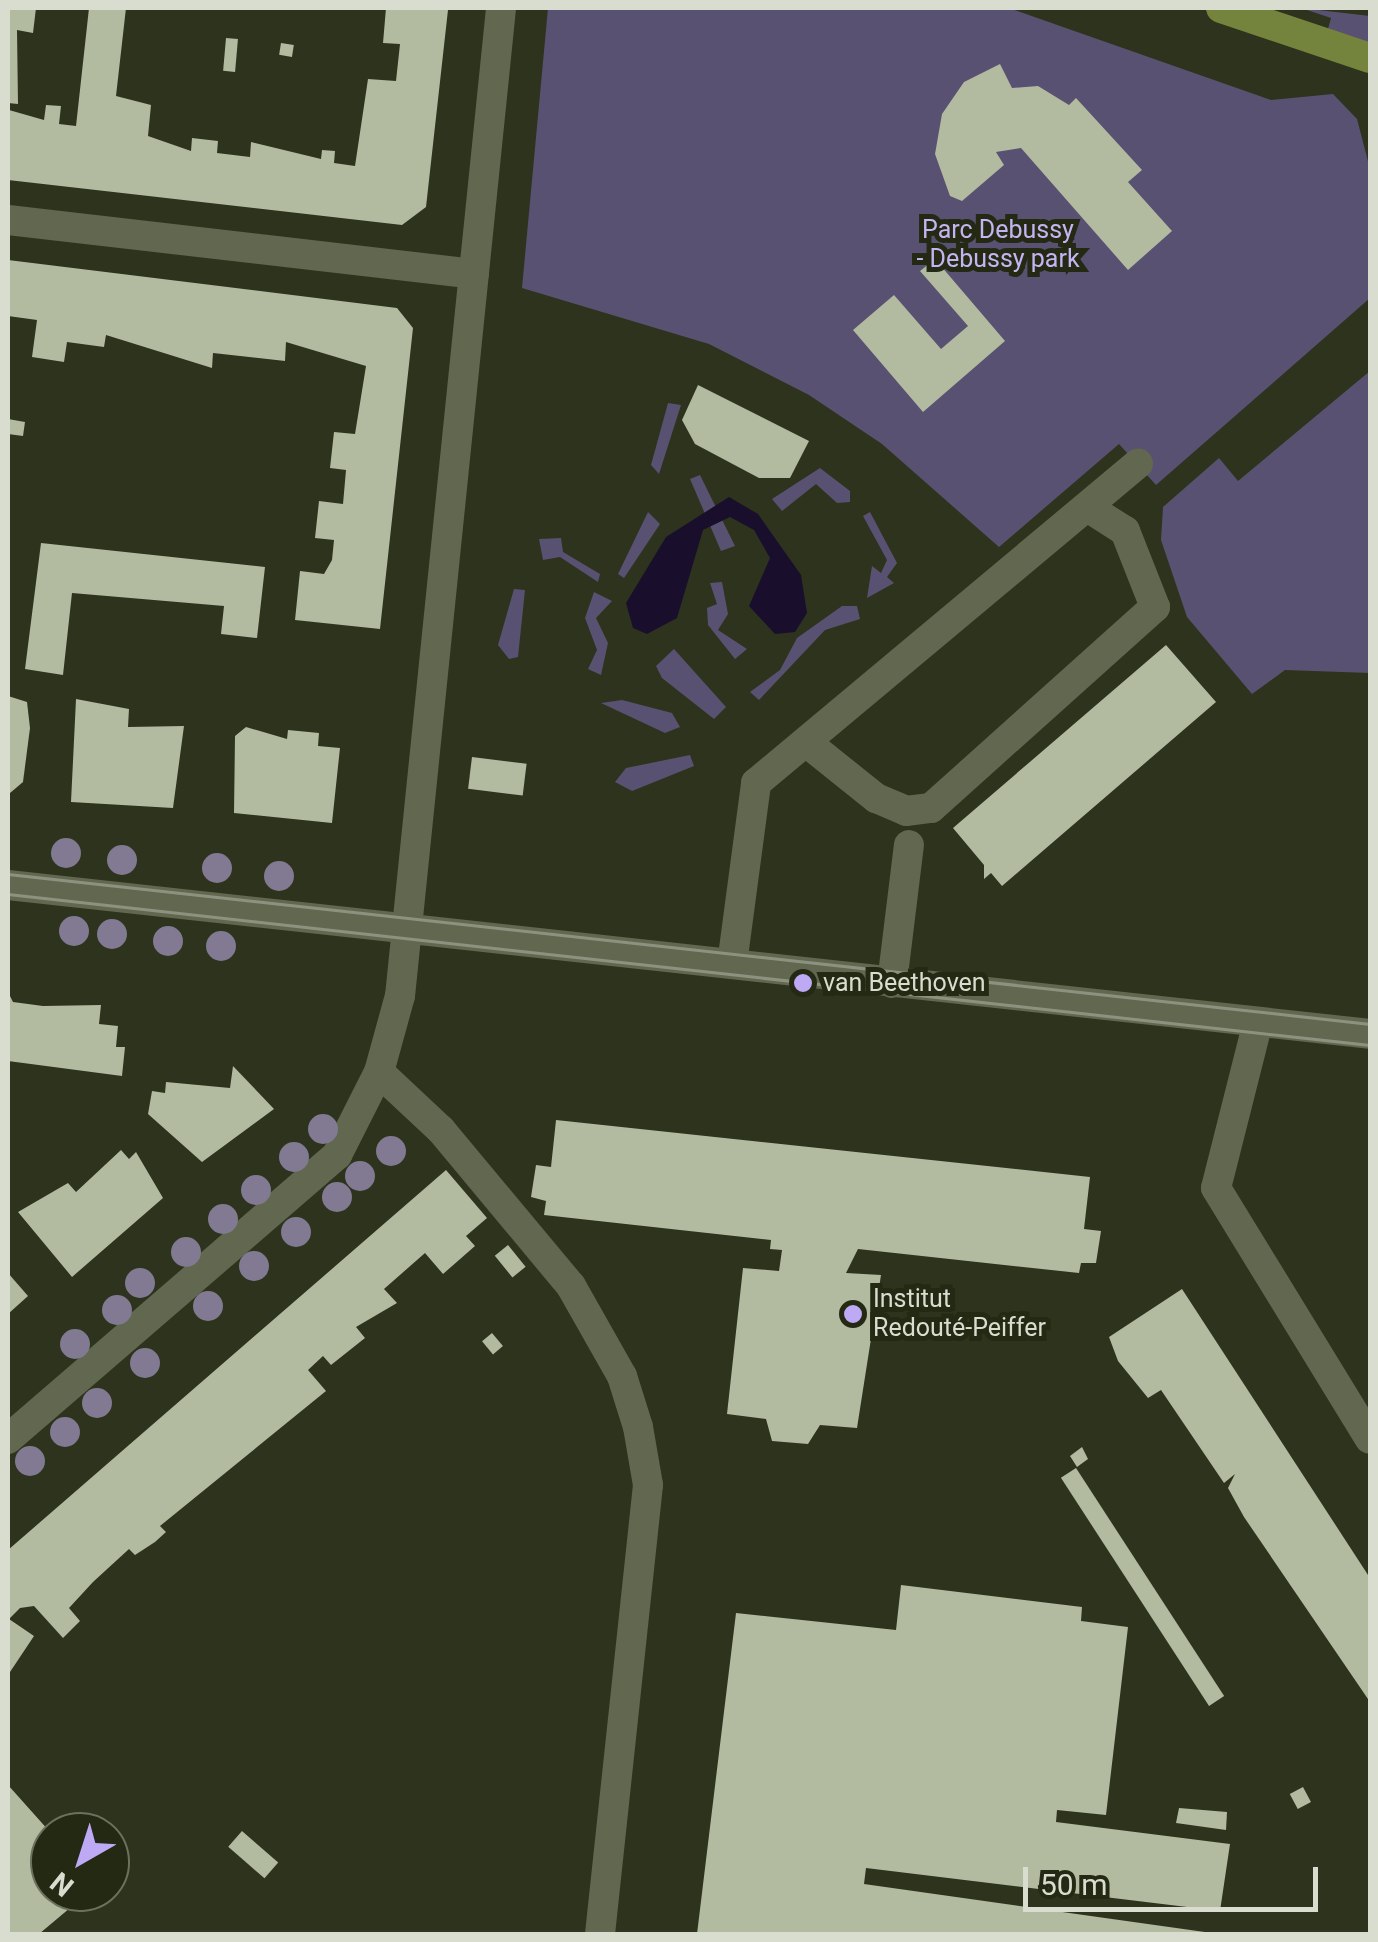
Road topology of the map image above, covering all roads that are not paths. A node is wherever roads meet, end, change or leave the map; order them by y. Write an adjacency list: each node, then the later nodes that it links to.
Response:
1 (501, 8): 5 (street)
2 (1221, 8): 3 (main road)
3 (1370, 58)
4 (8, 220): 5 (street)
5 (474, 274): 11 (street)
6 (1138, 464): 7 (street)
7 (1088, 508): 8 (street); 8 (street)
8 (806, 742): 12 (street)
9 (909, 844): 13 (street)
10 (8, 885): 11 (street)
11 (406, 928): 12 (street); 16 (street)
12 (732, 964): 13 (street)
13 (892, 982): 14 (street)
14 (1258, 1022): 15 (street); 18 (street)
15 (1370, 1034)
16 (379, 1072): 17 (street); 19 (street)
17 (8, 1439)
18 (1370, 1439)
19 (600, 1934)

